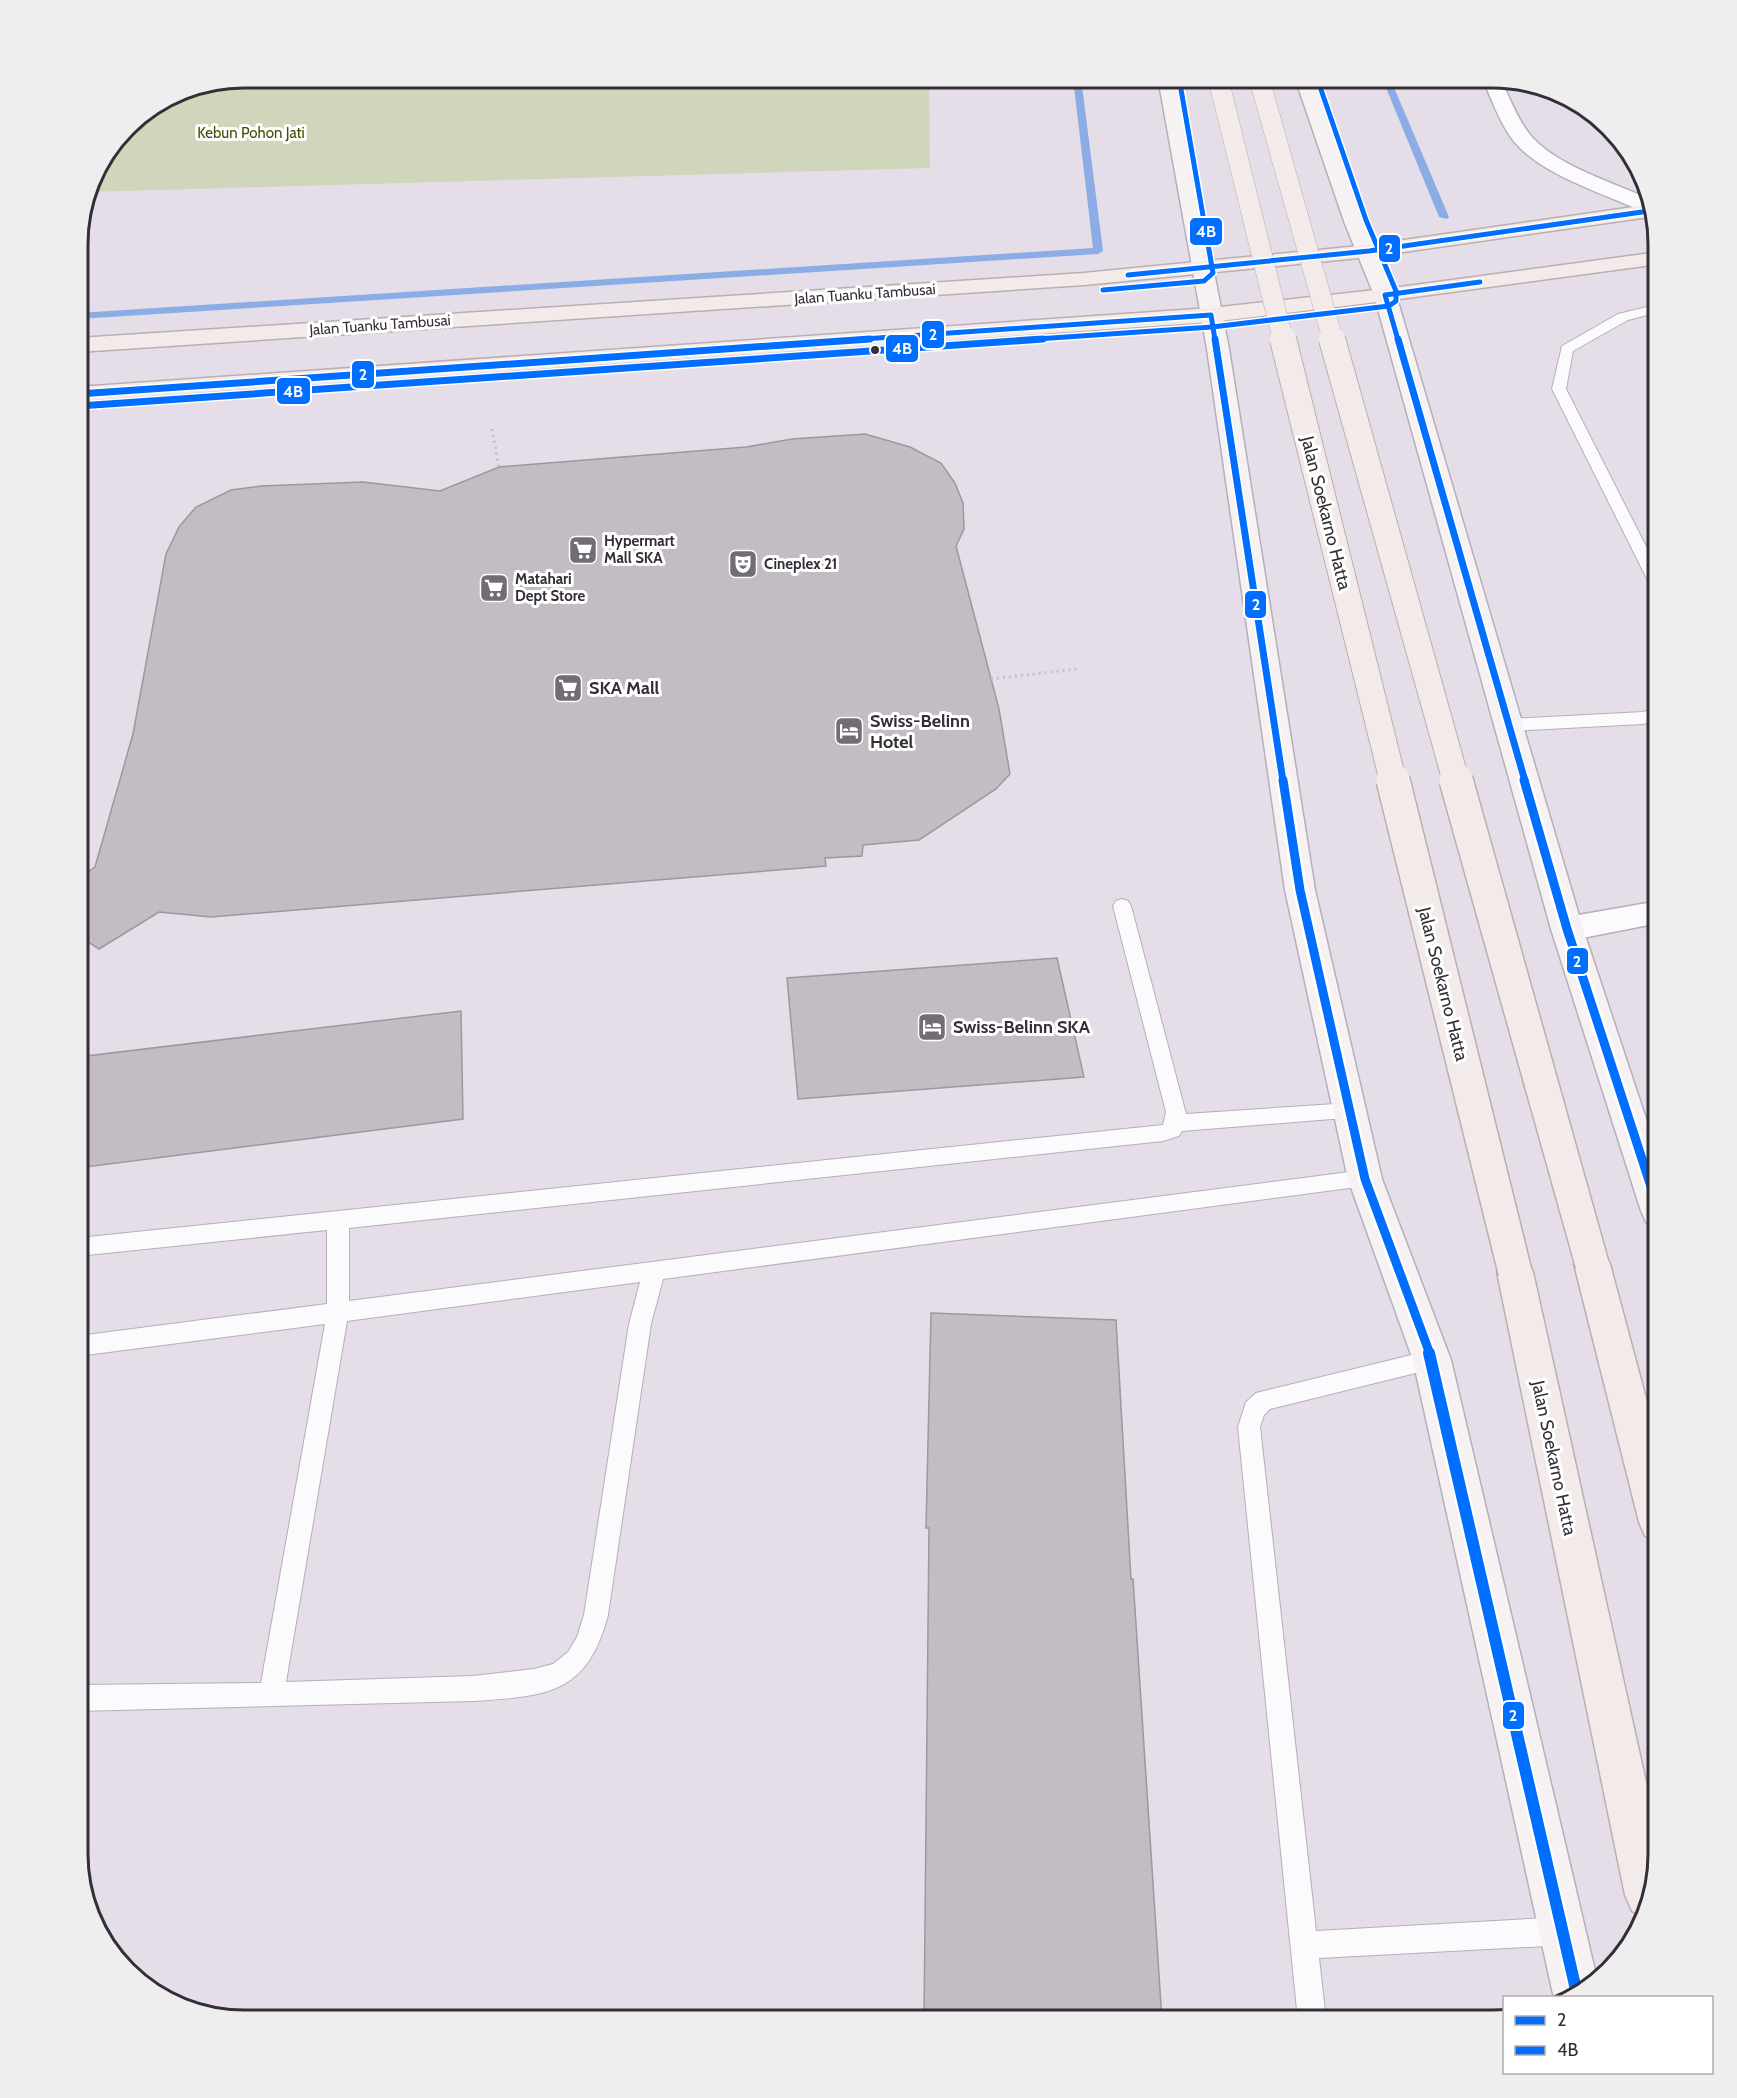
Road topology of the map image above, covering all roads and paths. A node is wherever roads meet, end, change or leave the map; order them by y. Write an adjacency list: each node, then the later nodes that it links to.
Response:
1 (1169, 89): 10 (street)
2 (1221, 89): 39 (main road, Jalan Soekarno Hatta, bridge)
3 (1262, 89): 36 (main road, bridge)
4 (1308, 89): 8 (street)
5 (1496, 89): 6 (street)
6 (1643, 204)
7 (1645, 212): 8 (main road, Jalan Tuanku Tambusai)
8 (1369, 252): 10 (main road, Jalan Tuanku Tambusai); 11 (street); 11 (main road)
9 (1648, 259): 11 (main road)
10 (1202, 269): 13 (street); 13 (main road); 14 (main road, Jalan Tuanku Tambusai)
11 (1385, 295): 13 (main road); 22 (street)
12 (1648, 311): 18 (lane)
13 (1211, 315): 15 (main road); 26 (street)
14 (89, 344)
15 (89, 393)
16 (492, 429): 17 (path)
17 (499, 467)
18 (1648, 565)
19 (1077, 669): 20 (path)
20 (991, 679)
21 (1648, 717): 22 (lane)
22 (1509, 725): 25 (street)
23 (1122, 906): 27 (lane)
24 (1648, 914): 25 (street)
25 (1567, 929): 28 (street)
26 (1350, 1111): 27 (lane); 29 (street)
27 (1175, 1123): 30 (lane)
28 (1648, 1177)
29 (1365, 1179): 32 (lane); 35 (street)
30 (338, 1219): 31 (lane); 33 (lane)
31 (88, 1246)
32 (654, 1271): 33 (lane); 37 (lane)
33 (338, 1312): 34 (lane); 37 (lane)
34 (88, 1345)
35 (1432, 1360): 40 (street); 41 (lane)
36 (1648, 1480)
37 (272, 1695): 38 (lane)
38 (88, 1698)
39 (1645, 1882)
40 (1565, 1931): 41 (lane); 42 (street)
41 (1303, 1945): 43 (lane)
42 (1575, 1985)
43 (1311, 2010)

